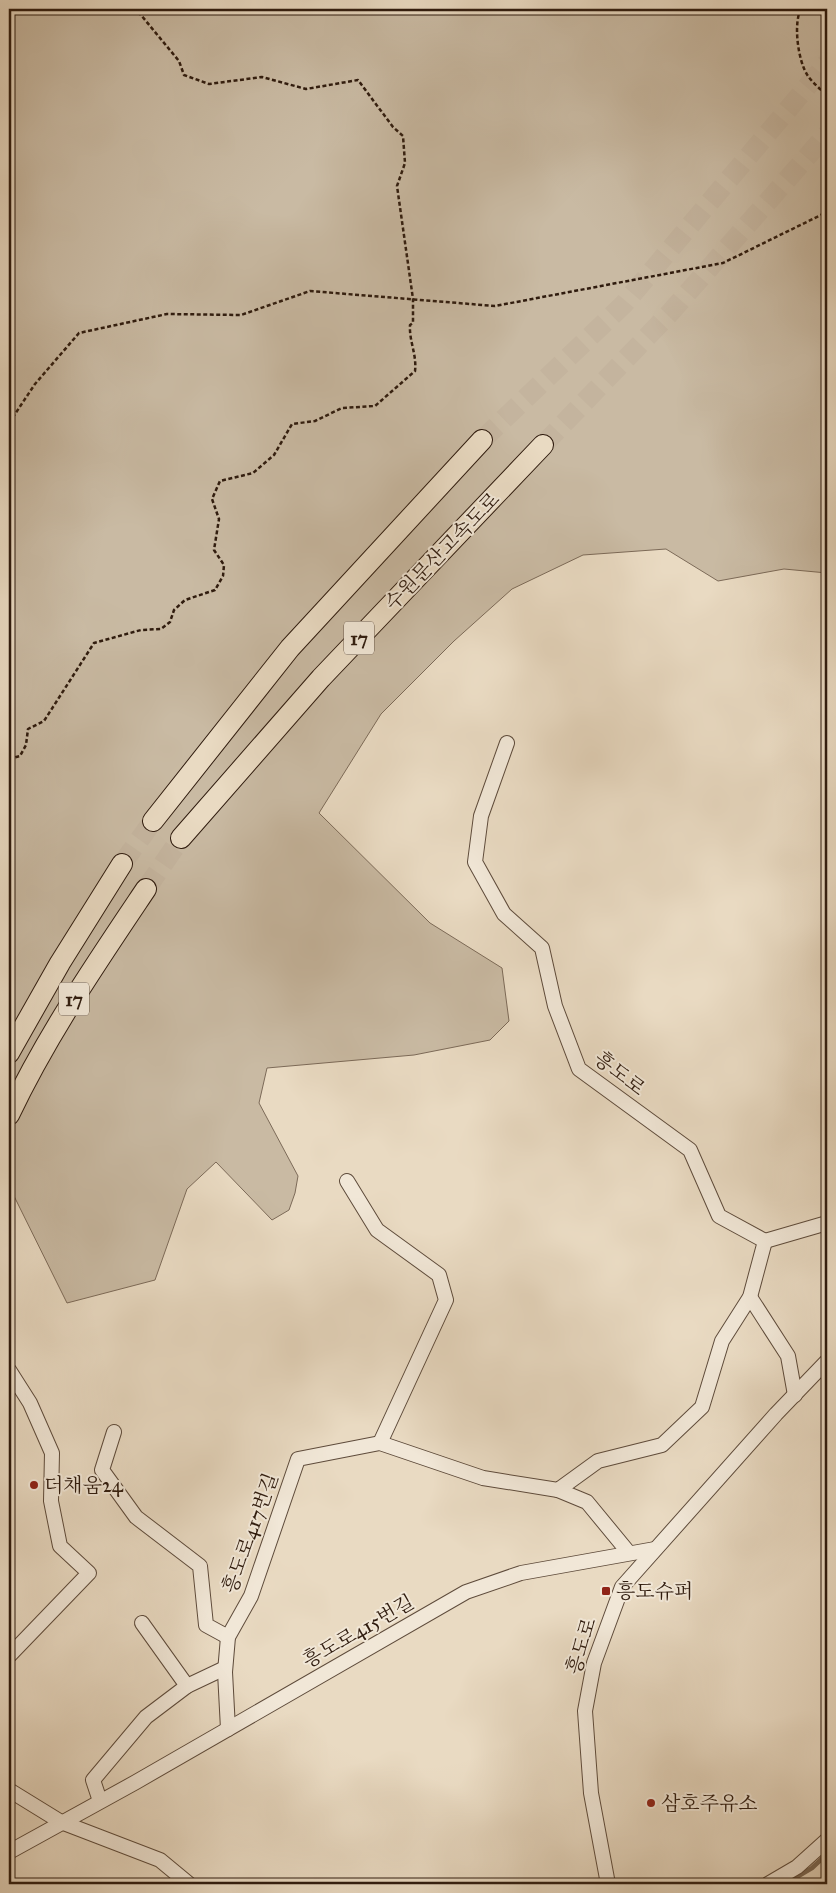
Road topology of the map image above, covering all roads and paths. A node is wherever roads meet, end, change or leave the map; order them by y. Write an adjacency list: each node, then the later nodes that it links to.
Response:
1 (136, 9): 5 (path)
2 (801, 9): 3 (path)
3 (827, 95)
4 (827, 212): 5 (path)
5 (413, 299): 6 (path); 12 (path)
6 (9, 423)
7 (482, 440): 13 (highway, 17)
8 (543, 445): 14 (highway, 수원문산고속도로 / 17)
9 (9, 599): 10 (path)
10 (9, 611)
11 (506, 743): 21 (street, 흥도로)
12 (9, 759)
13 (153, 821)
14 (181, 838)
15 (122, 864): 17 (highway, 17)
16 (146, 889): 18 (highway, 17)
17 (9, 1053)
18 (9, 1115)
19 (347, 1181): 27 (street)
20 (827, 1223): 21 (street)
21 (765, 1241): 22 (street)
22 (750, 1297): 25 (street); 28 (street)
23 (827, 1361): 25 (street, 흥도로)
24 (9, 1370): 33 (street)
25 (795, 1395): 29 (street, 흥도로)
26 (114, 1432): 32 (street)
27 (380, 1444): 28 (street, 흥도로417번길); 32 (street, 흥도로417번길)
28 (558, 1490): 30 (street, 흥도로417번길)
29 (655, 1548): 30 (street, 흥도로415번길); 43 (street, 흥도로)
30 (629, 1553): 36 (street, 흥도로415번길)
31 (142, 1623): 35 (street)
32 (228, 1637): 34 (street, 흥도로417번길)
33 (9, 1656)
34 (225, 1668): 35 (street); 36 (street, 흥도로417번길)
35 (187, 1686): 38 (street)
36 (228, 1729): 38 (street, 흥도로415번길)
37 (9, 1790): 39 (street)
38 (100, 1801): 39 (street, 흥도로415번길)
39 (61, 1822): 41 (street, 흥도로415번길); 42 (street)
40 (827, 1840): 44 (street)
41 (9, 1852)
42 (189, 1884)
43 (608, 1884)
44 (768, 1884)

